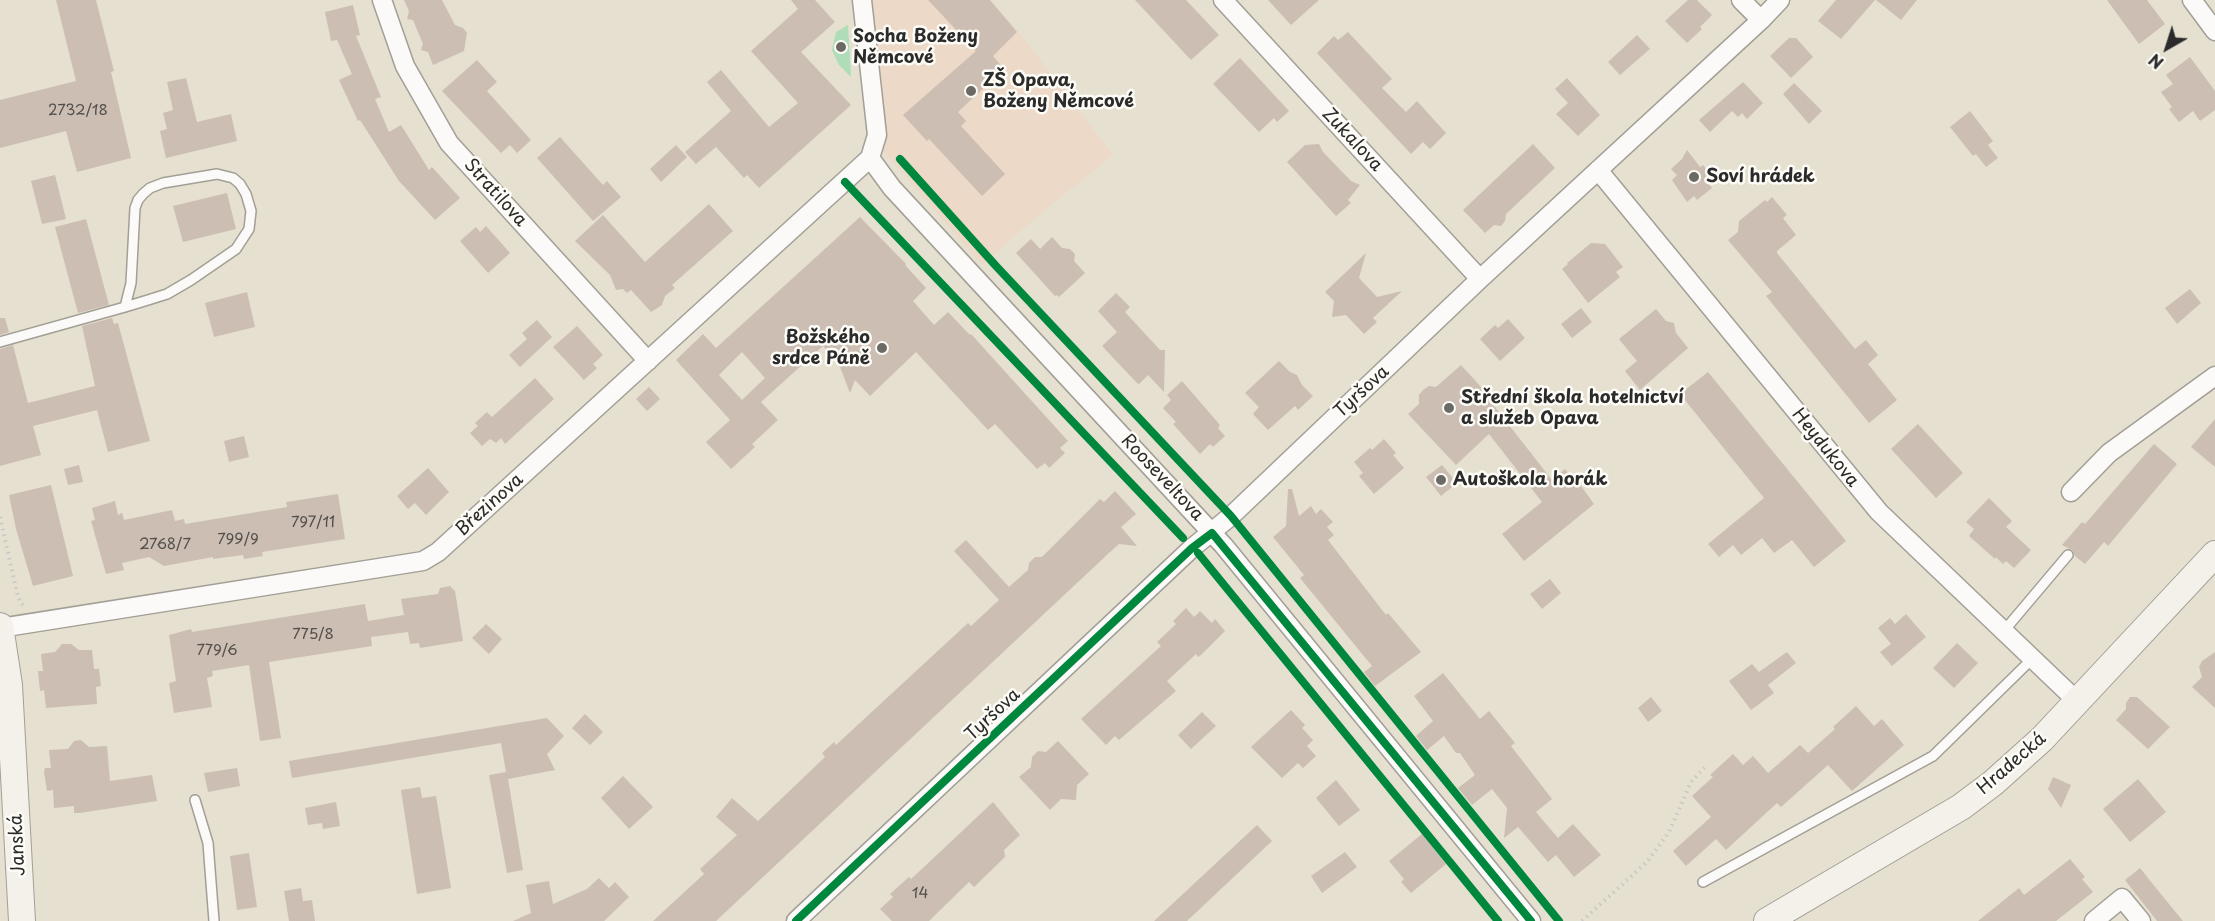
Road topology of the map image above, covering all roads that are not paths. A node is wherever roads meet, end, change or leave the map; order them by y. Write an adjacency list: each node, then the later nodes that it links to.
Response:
1 (382, 0): 14 (street, Stratilova)
2 (862, 0): 9 (street)
3 (1223, 0): 11 (street, Zukalova)
4 (1741, 0): 7 (street)
5 (1780, 0): 7 (street, Tyršova)
6 (2192, 0): 8 (street)
7 (1761, 20): 10 (street, Tyršova)
8 (2215, 31)
9 (870, 158): 14 (street, Březinova); 17 (street, Rooseveltova)
10 (1598, 170): 11 (street, Tyršova); 21 (street, Heydukova)
11 (1480, 279): 17 (street, Tyršova)
12 (125, 307): 12 (lane); 13 (lane)
13 (0, 342)
14 (648, 361): 20 (street, Březinova)
15 (2215, 376): 16 (street)
16 (2071, 492)
17 (1212, 533): 29 (street, Tyršova); 30 (street, Rooseveltova)
18 (2215, 554): 24 (main road, Hradecká)
19 (2068, 555): 21 (lane)
20 (0, 627): 23 (main road, Janská)
21 (2003, 632): 22 (street, Heydukova)
22 (2032, 659): 24 (street, Heydukova); 26 (lane)
23 (3, 665): 27 (main road, Janská)
24 (2078, 702): 31 (main road, Hradecká)
25 (195, 801): 28 (lane)
26 (1703, 882)
27 (22, 921)
28 (214, 921)
29 (796, 921)
30 (1531, 921)
31 (1767, 921)
32 (2094, 921): 33 (street)
33 (2141, 921)

